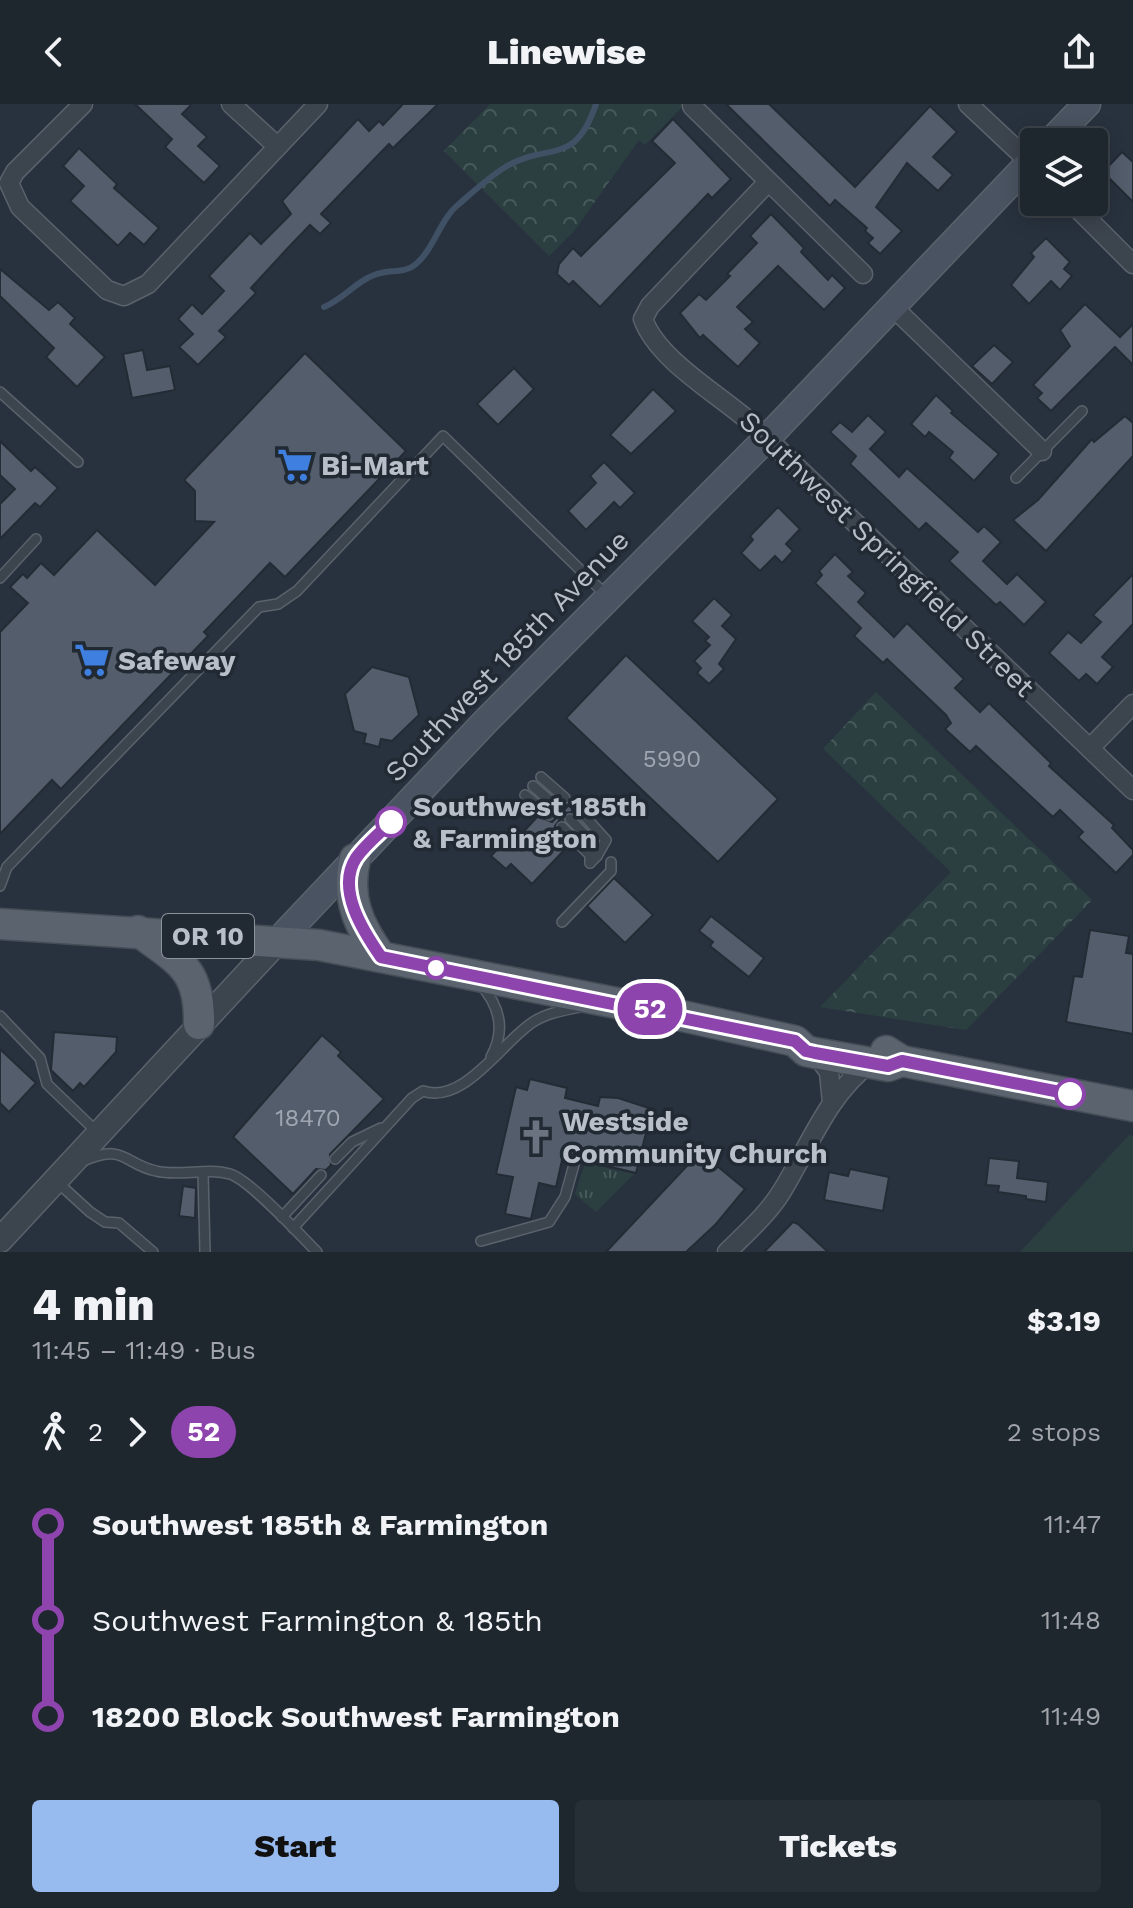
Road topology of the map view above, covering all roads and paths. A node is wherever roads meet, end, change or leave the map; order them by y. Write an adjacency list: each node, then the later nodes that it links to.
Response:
1 (83, 104): 8 (street)
2 (231, 104): 8 (street)
3 (318, 104): 8 (street)
4 (968, 104): 9 (street)
5 (1087, 104): 7 (main road)
6 (692, 106): 11 (street)
7 (1064, 128)
8 (277, 146)
9 (1020, 150)
10 (1020, 175): 15 (main road, Southwest 185th Avenue)
11 (768, 182): 14 (street); 18 (street, Southwest Springfield Street)
12 (1085, 216): 13 (street)
13 (1133, 264)
14 (863, 274)
15 (893, 307): 18 (main road, Southwest 185th Avenue); 19 (street)
16 (0, 392): 20 (lane)
17 (1082, 411): 19 (lane)
18 (767, 438): 24 (main road, Southwest 185th Avenue); 26 (street, Southwest Springfield Street)
19 (1042, 451): 21 (lane)
20 (78, 462)
21 (1016, 478)
22 (36, 539): 23 (lane)
23 (0, 578)
24 (608, 597): 38 (main road, Southwest 185th Avenue); 40 (lane)
25 (1133, 704): 26 (street)
26 (1090, 748): 29 (street, Southwest Springfield Street)
27 (541, 777): 31 (lane)
28 (533, 786): 32 (lane)
29 (1133, 790)
30 (525, 795): 34 (lane)
31 (565, 798)
32 (557, 807)
33 (579, 810): 37 (lane)
34 (549, 815)
35 (570, 819): 37 (lane)
36 (562, 827): 37 (lane)
37 (597, 856)
38 (355, 859): 44 (main road, Southwest 185th Avenue); 45 (main road)
39 (611, 862): 41 (lane)
40 (0, 886)
41 (562, 922)
42 (0, 924): 43 (main road, OR 10)
43 (138, 931): 44 (main road, OR 10); 49 (main road)
44 (278, 941): 45 (main road, OR 10); 49 (street, Southwest 185th Avenue)
45 (381, 957): 46 (main road, OR 10)
46 (473, 975): 47 (main road, OR 10); 52 (lane)
47 (607, 1001): 50 (main road, OR 10); 52 (lane)
48 (0, 1016): 57 (lane)
49 (199, 1024): 57 (street, Southwest 185th Avenue)
50 (805, 1047): 51 (main road, OR 10); 53 (main road, OR 10); 54 (street)
51 (902, 1061): 53 (main road, OR 10); 55 (main road, OR 10)
52 (488, 1062): 56 (lane)
53 (870, 1063): 54 (street)
54 (832, 1103): 70 (street)
55 (1133, 1106)
56 (383, 1128): 58 (lane); 64 (lane)
57 (98, 1133): 61 (street, Southwest 185th Avenue)
58 (335, 1159)
59 (575, 1161): 66 (lane)
60 (203, 1173): 61 (lane); 63 (lane); 68 (lane)
61 (59, 1175): 65 (street, Southwest 185th Avenue); 67 (lane)
62 (321, 1175): 63 (lane)
63 (282, 1217): 64 (lane)
64 (293, 1228): 69 (lane)
65 (0, 1240)
66 (481, 1241)
67 (153, 1252)
68 (205, 1252)
69 (317, 1252)
70 (727, 1252)

